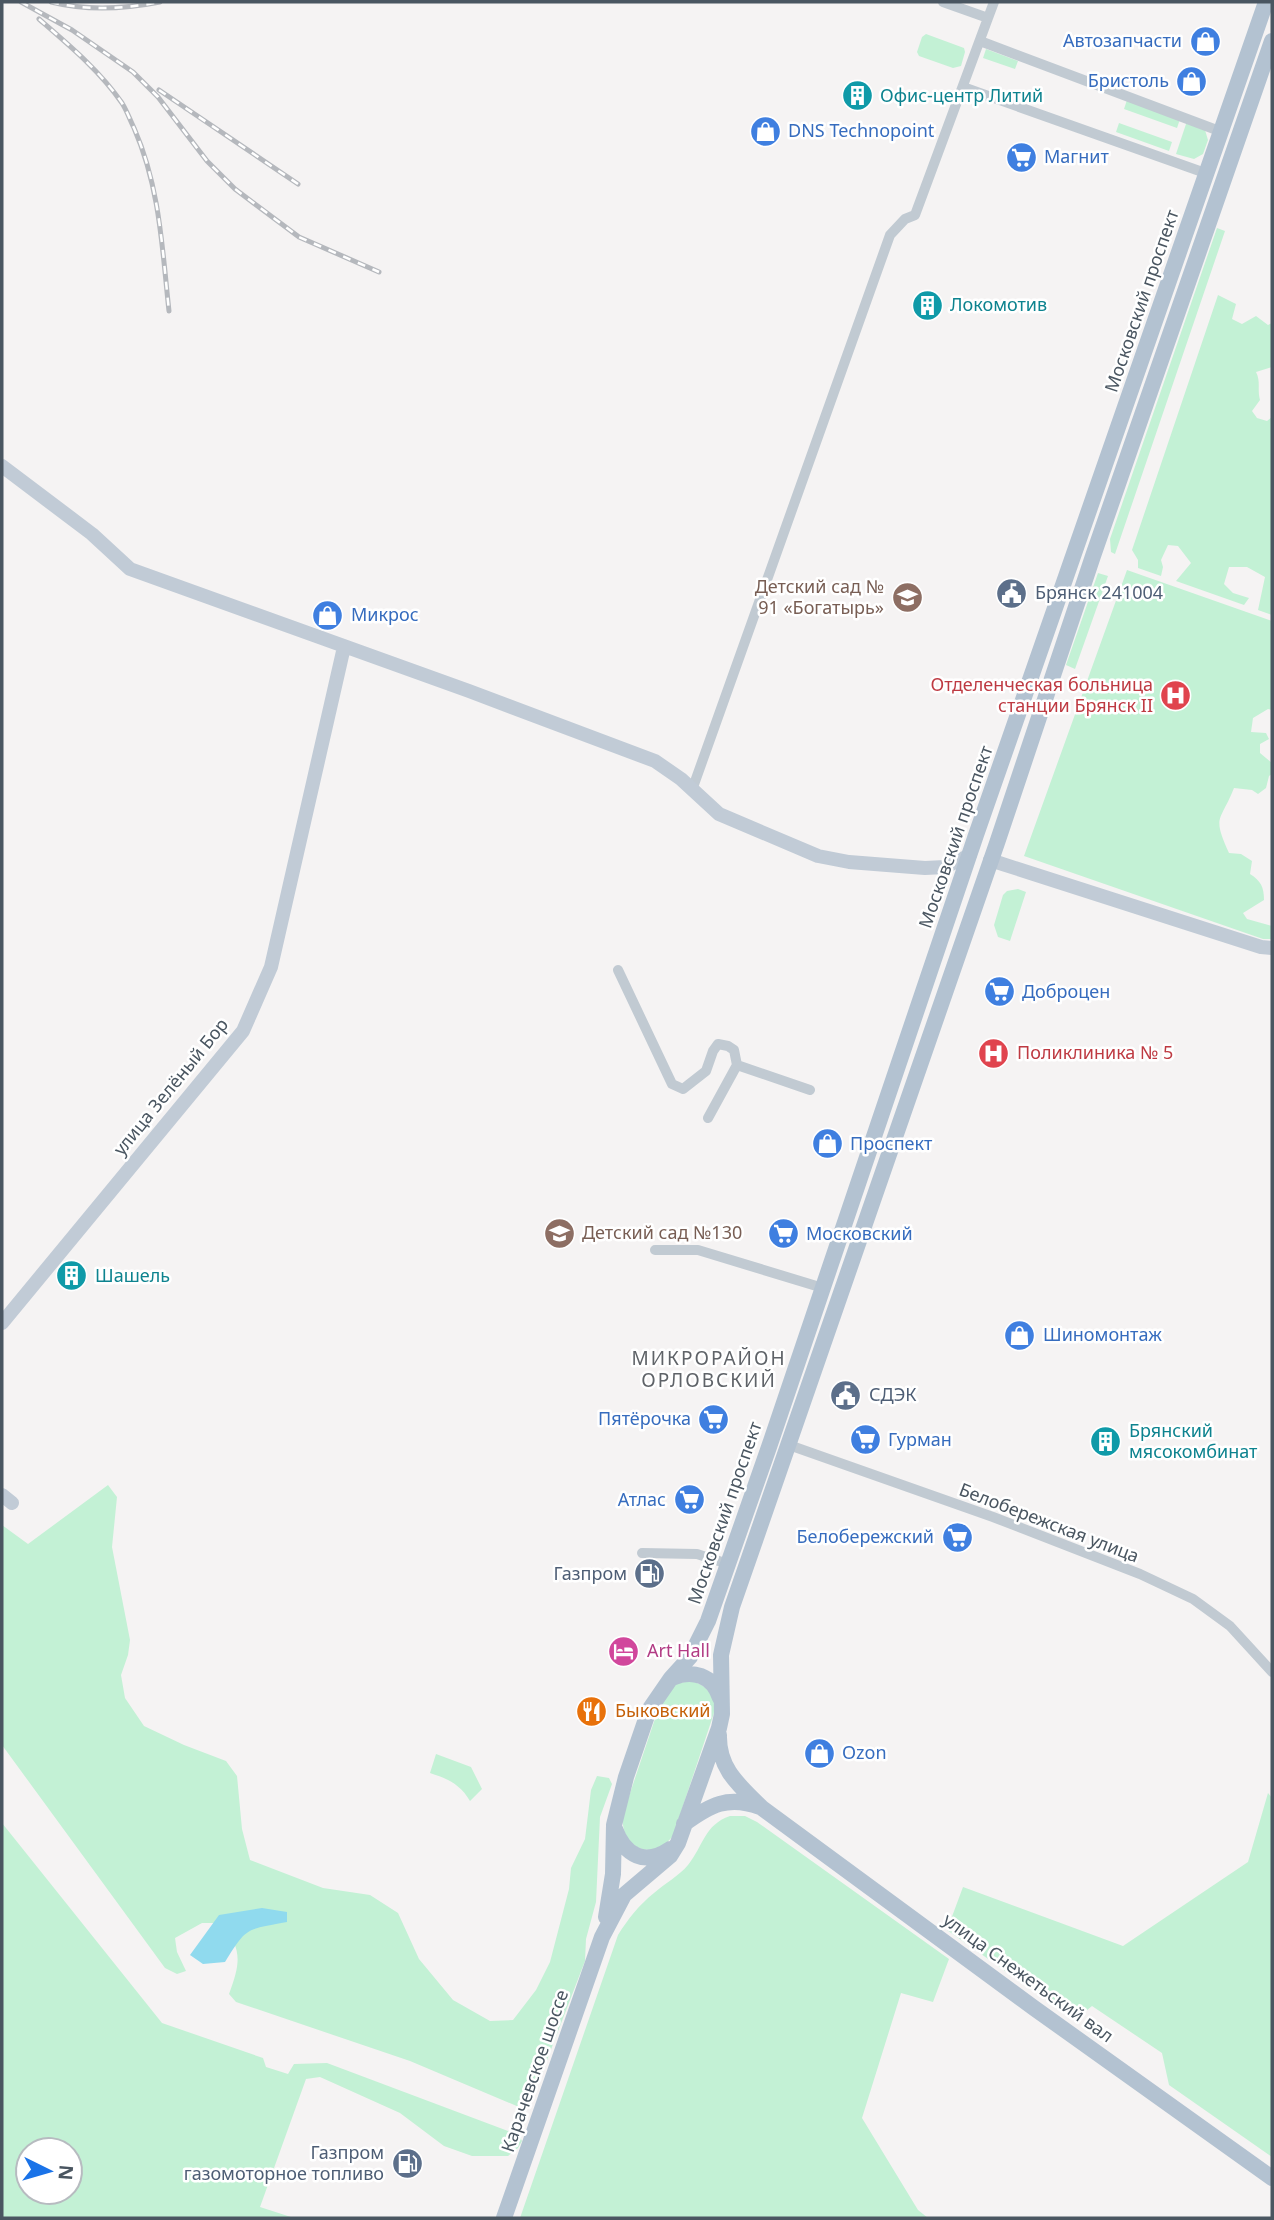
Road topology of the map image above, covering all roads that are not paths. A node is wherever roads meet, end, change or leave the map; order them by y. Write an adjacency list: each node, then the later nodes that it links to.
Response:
1 (943, 2): 4 (street)
2 (994, 2): 4 (street)
3 (1266, 2): 8 (main road, Московский проспект)
4 (988, 18): 5 (street)
5 (979, 41): 7 (street); 8 (street)
6 (1272, 41): 9 (main road)
7 (963, 87): 10 (street); 14 (street)
8 (1222, 132): 9 (main road); 10 (main road, Московский проспект)
9 (1240, 137): 11 (main road)
10 (1208, 174): 11 (main road); 15 (main road, Московский проспект)
11 (1225, 179): 16 (main road)
12 (2, 466): 13 (street)
13 (344, 647): 14 (street); 24 (street, улица Зелёный Бор)
14 (692, 790): 15 (street)
15 (970, 855): 16 (main road); 23 (main road, Московский проспект)
16 (990, 860): 17 (street); 25 (main road)
17 (1272, 948)
18 (618, 970): 19 (street)
19 (737, 1065): 20 (street); 21 (street)
20 (810, 1090)
21 (708, 1118)
22 (655, 1250): 23 (street)
23 (823, 1288): 27 (main road, Московский проспект)
24 (5, 1314)
25 (789, 1445): 28 (street, Белобережская улица); 30 (main road)
26 (642, 1553): 27 (street)
27 (728, 1564): 29 (main road, Московский проспект)
28 (1272, 1672)
29 (671, 1678): 30 (main road); 34 (main road, Московский проспект)
30 (722, 1703): 31 (main road)
31 (719, 1728): 32 (main road, улица Снежетьский вал); 33 (main road)
32 (762, 1808): 33 (main road, улица Снежетьский вал); 37 (main road, улица Снежетьский вал)
33 (684, 1824): 35 (main road)
34 (614, 1825): 35 (main road); 36 (main road, Московский проспект)
35 (678, 1843): 36 (main road)
36 (602, 1937): 38 (main road, Карачевское шоссе)
37 (1272, 2178)
38 (504, 2218)

